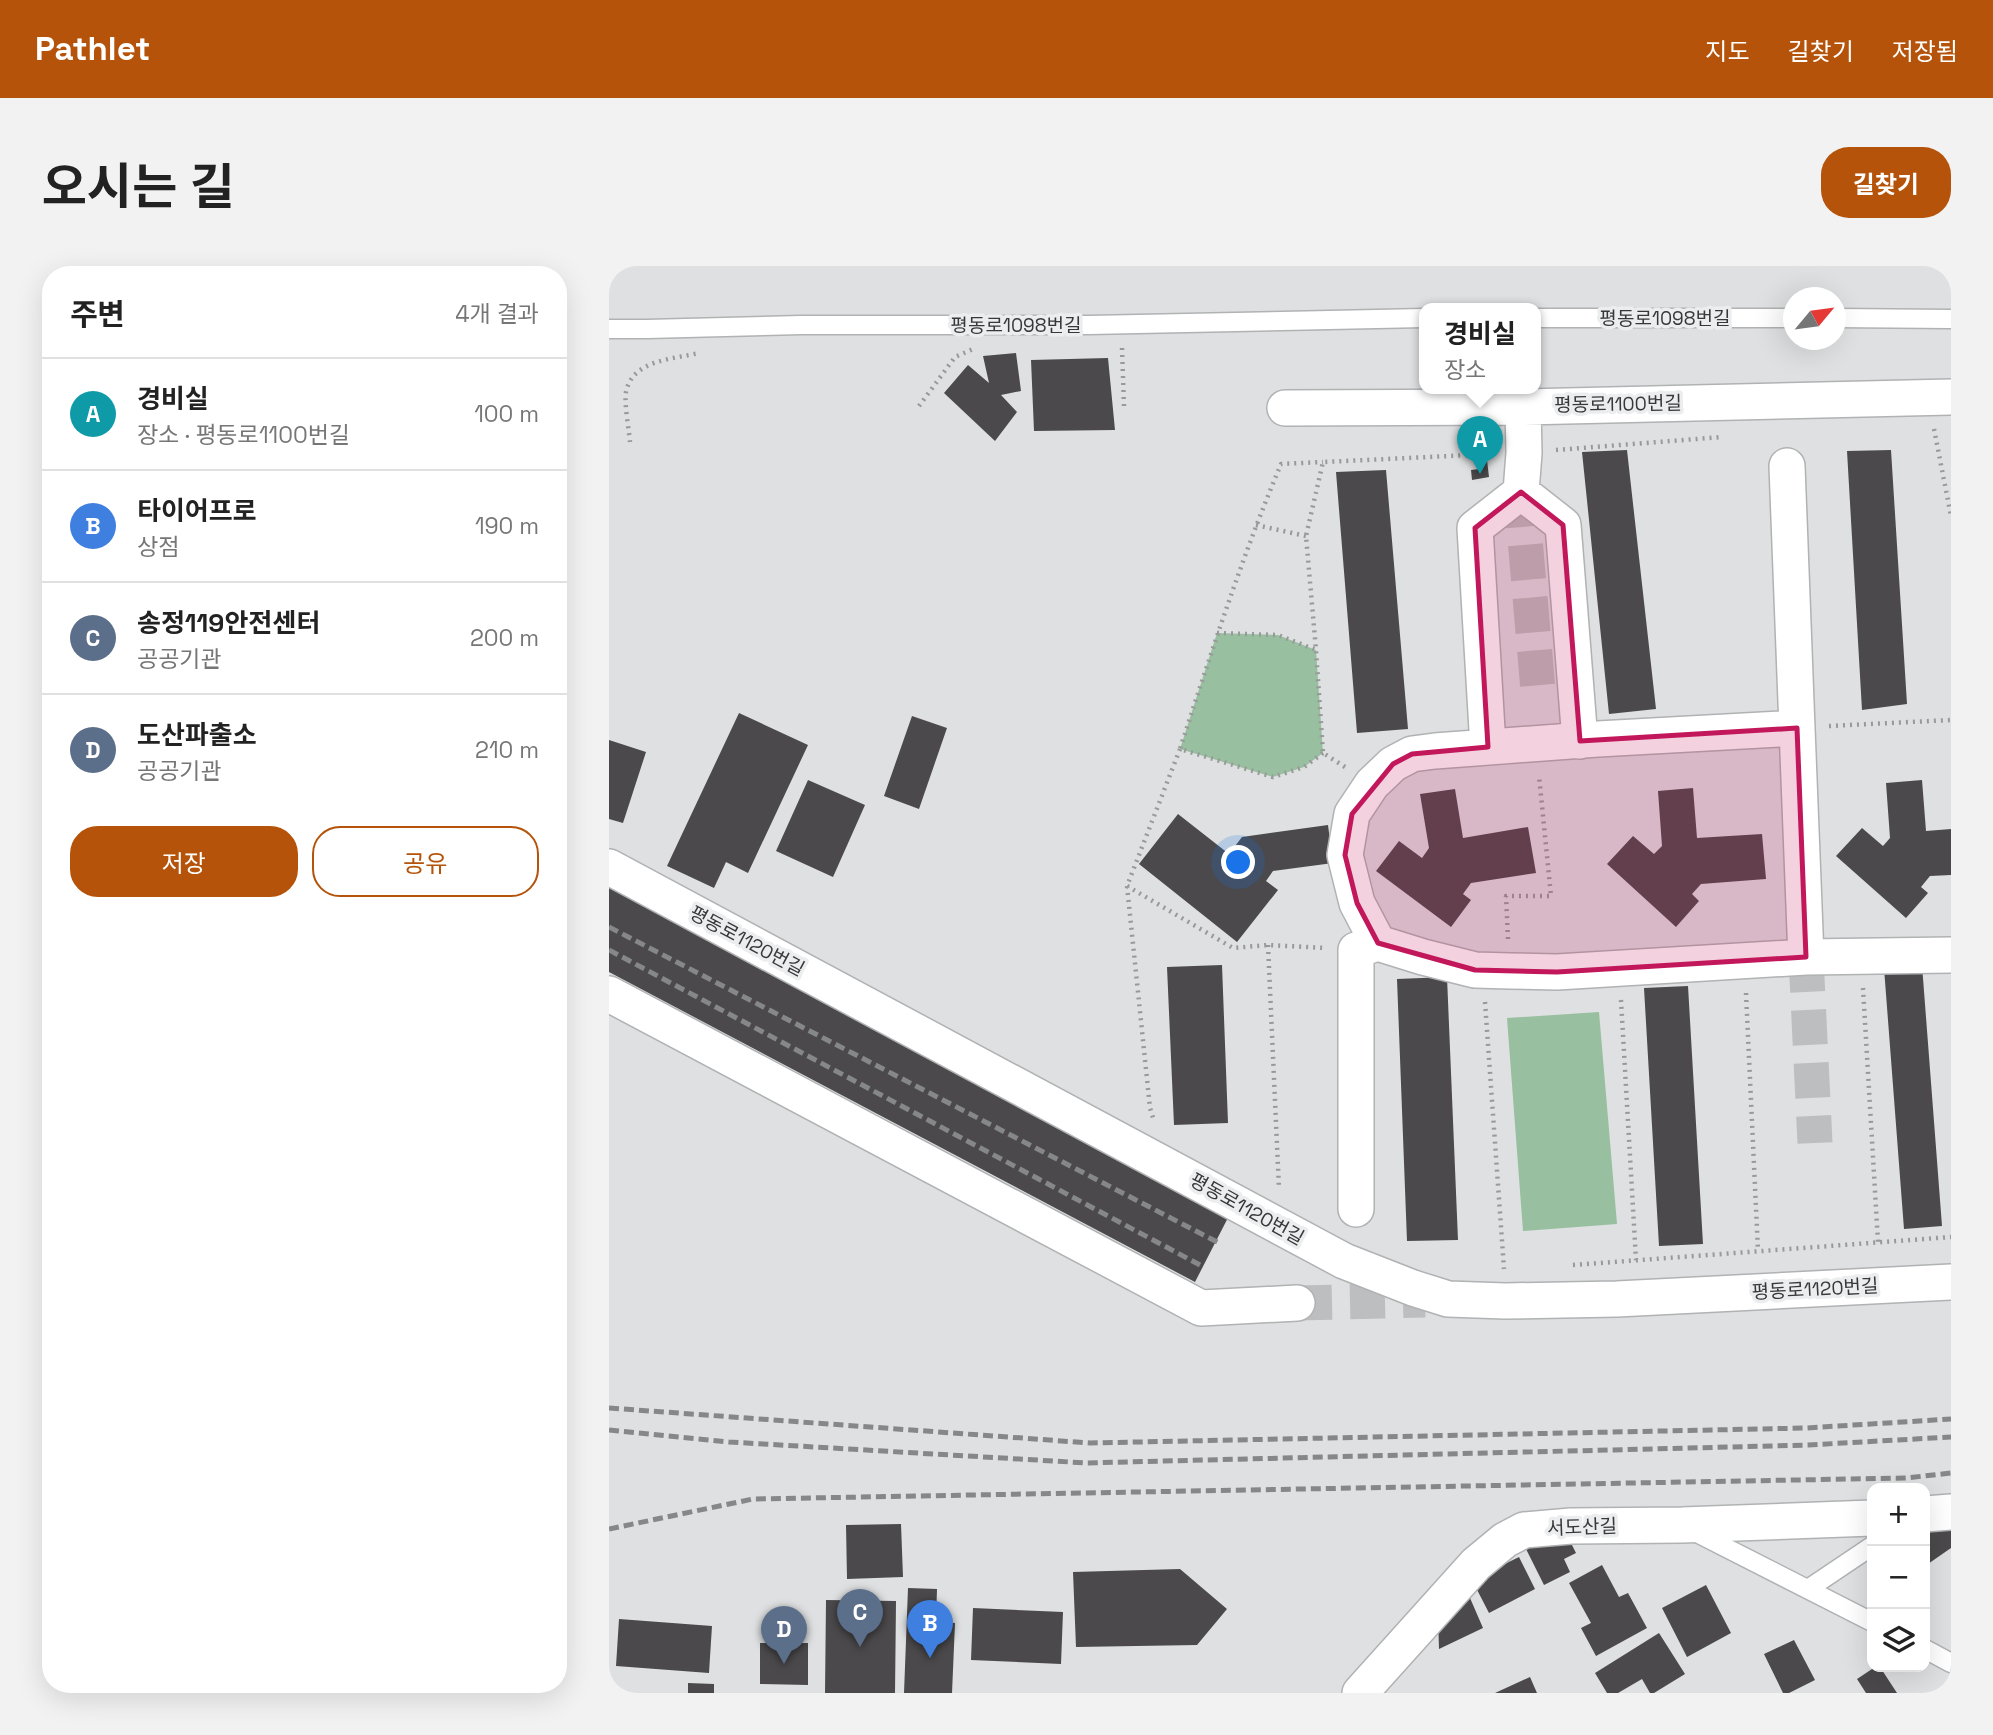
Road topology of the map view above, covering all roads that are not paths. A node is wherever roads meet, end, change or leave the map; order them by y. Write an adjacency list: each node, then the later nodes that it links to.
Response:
1 (1419, 318): 6 (lane, 평동로1098번길)
2 (1541, 318): 3 (lane, 평동로1098번길)
3 (1783, 318)
4 (1846, 318): 5 (lane)
5 (1951, 319)
6 (609, 329)
7 (1951, 397): 8 (street, 평동로1100번길)
8 (1523, 407): 9 (street, 평동로1100번길); 11 (street)
9 (1285, 408)
10 (1787, 466): 12 (street)
11 (1521, 492): 13 (street); 14 (street)
12 (1797, 728): 13 (street); 18 (street)
13 (1580, 741): 14 (street)
14 (1488, 747): 16 (street)
15 (609, 867): 21 (street, 평동로1120번길)
16 (1367, 946): 18 (street); 20 (street)
17 (1951, 955): 18 (street)
18 (1806, 957)
19 (609, 994): 22 (street)
20 (1356, 1209)
21 (1951, 1282)
22 (1297, 1303)
23 (1951, 1512): 24 (street)
24 (1930, 1514)
25 (1867, 1518): 26 (street, 서도산길)
26 (1682, 1525): 28 (lane); 32 (street, 서도산길)
27 (1867, 1549): 28 (lane)
28 (1808, 1589): 29 (lane)
29 (1867, 1619)
30 (1930, 1652): 31 (lane)
31 (1951, 1663)
32 (1360, 1693)

